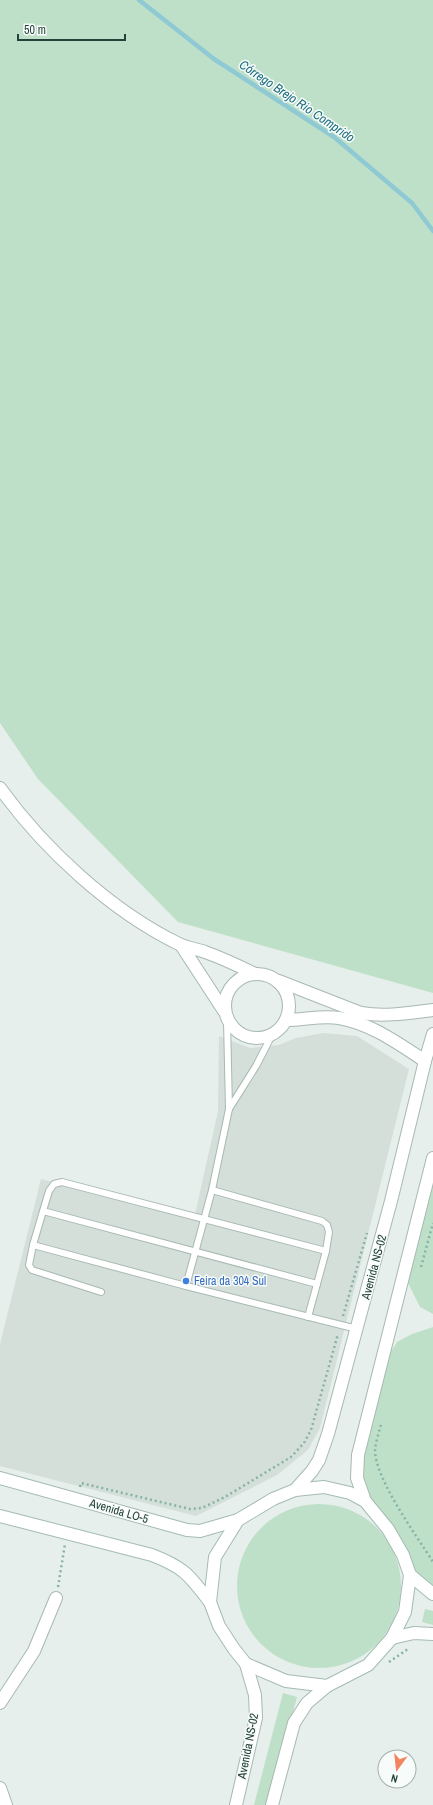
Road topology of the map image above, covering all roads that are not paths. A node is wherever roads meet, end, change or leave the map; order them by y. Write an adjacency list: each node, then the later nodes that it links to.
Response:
1 (0, 788): 2 (street)
2 (181, 945): 3 (street); 6 (street)
3 (255, 974): 4 (street); 6 (street)
4 (277, 981): 5 (street); 7 (street)
5 (433, 1010)
6 (226, 1016): 9 (street); 11 (lane)
7 (286, 1020): 9 (street); 10 (street)
8 (433, 1034): 10 (street, Avenida NS-02)
9 (272, 1035): 11 (lane)
10 (425, 1061): 23 (street, Avenida NS-02)
11 (229, 1109): 13 (lane)
12 (433, 1158): 26 (street)
13 (212, 1190): 15 (lane); 18 (lane)
14 (43, 1211): 15 (lane); 16 (lane); 17 (lane)
15 (204, 1219): 17 (lane); 18 (lane)
16 (33, 1245): 20 (lane); 21 (lane)
17 (196, 1251): 19 (lane); 20 (lane)
18 (326, 1251): 19 (lane)
19 (317, 1284): 22 (lane)
20 (186, 1286): 22 (lane)
21 (101, 1292)
22 (308, 1317): 23 (lane)
23 (357, 1330): 25 (street, Avenida NS-02)
24 (0, 1478): 28 (street, Avenida LO-5)
25 (295, 1490): 26 (street); 28 (street)
26 (365, 1501): 29 (street)
27 (0, 1516): 32 (street)
28 (238, 1520): 32 (street)
29 (410, 1575): 30 (street); 34 (street)
30 (433, 1594)
31 (56, 1598): 37 (street)
32 (210, 1602): 35 (street)
33 (433, 1634): 34 (street)
34 (392, 1638): 36 (street)
35 (246, 1664): 36 (street); 40 (street, Avenida NS-02)
36 (327, 1686): 41 (street)
37 (0, 1703)
38 (0, 1788): 39 (street)
39 (6, 1805)
40 (236, 1805)
41 (272, 1805)

